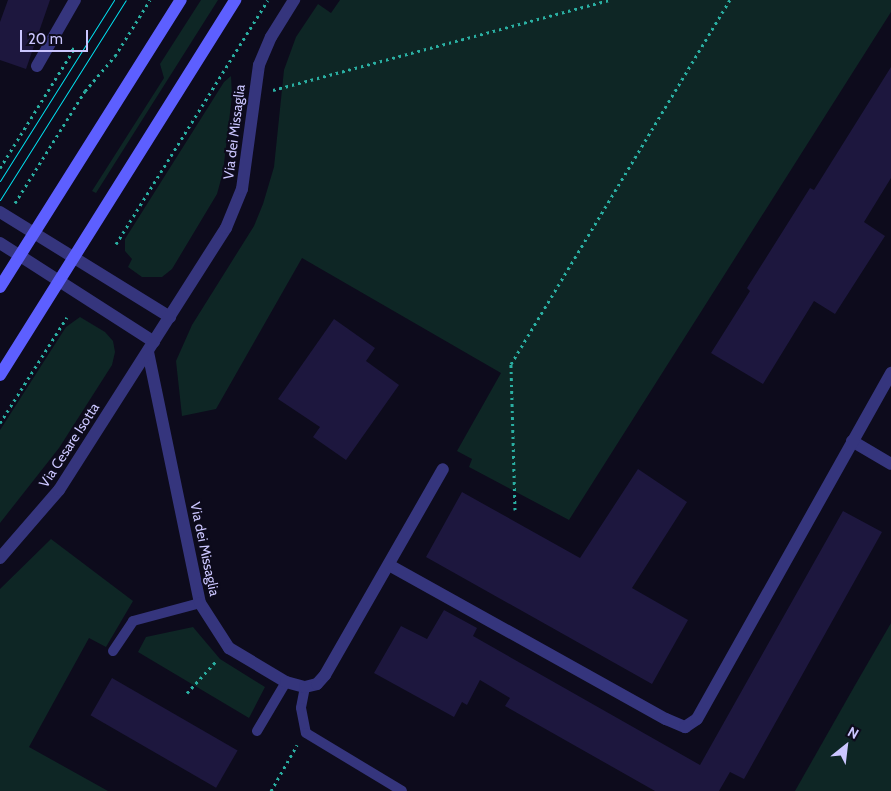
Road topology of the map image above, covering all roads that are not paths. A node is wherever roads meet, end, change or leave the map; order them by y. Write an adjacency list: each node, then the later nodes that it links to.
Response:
1 (75, 0): 5 (street)
2 (181, 0): 7 (main road)
3 (234, 0): 10 (main road)
4 (294, 0): 13 (street, Via dei Missaglia)
5 (37, 66)
6 (0, 212): 7 (street)
7 (35, 233): 9 (main road); 10 (street)
8 (0, 243): 9 (street)
9 (20, 256): 11 (street); 12 (main road)
10 (73, 256): 11 (main road); 13 (street)
11 (58, 280): 14 (street); 16 (main road)
12 (0, 287)
13 (170, 317): 14 (street, Via dei Missaglia)
14 (151, 347): 20 (street, Via Cesare Isotta); 22 (street, Via dei Missaglia)
15 (891, 373): 17 (street)
16 (0, 375)
17 (852, 441): 18 (street); 21 (street)
18 (891, 464)
19 (443, 469): 21 (street)
20 (0, 558)
21 (389, 564): 25 (street)
22 (200, 603): 23 (lane); 24 (street, Via dei Missaglia)
23 (113, 651)
24 (286, 682): 25 (street, Via dei Missaglia); 26 (lane)
25 (305, 687): 27 (lane)
26 (257, 731)
27 (402, 791)

